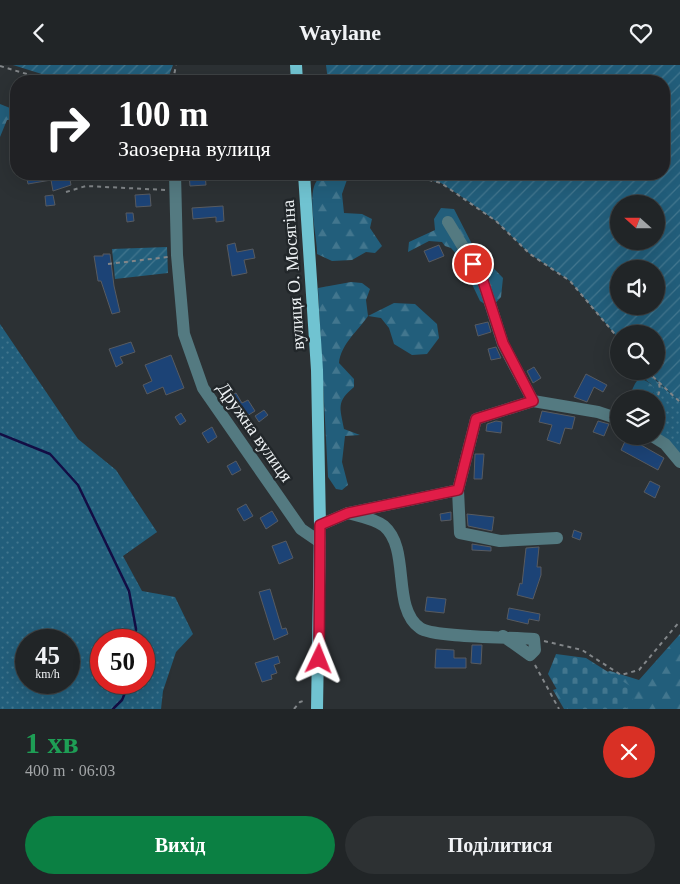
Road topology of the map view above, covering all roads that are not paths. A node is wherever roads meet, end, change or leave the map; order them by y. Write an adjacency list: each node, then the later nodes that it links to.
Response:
1 (175, 180): 12 (street, Дружна вулиця)
2 (305, 180): 10 (main road, вулиця О. Мосягіна)
3 (448, 222): 4 (street)
4 (533, 401): 5 (street); 8 (street)
5 (610, 416)
6 (665, 444): 7 (street)
7 (680, 462)
8 (458, 490): 9 (street); 11 (street)
9 (348, 513): 10 (street); 13 (street)
10 (320, 525): 12 (main road, вулиця О. Мосягіна)
11 (557, 538)
12 (320, 542): 14 (main road)
13 (503, 636): 13 (street)
14 (317, 703)

